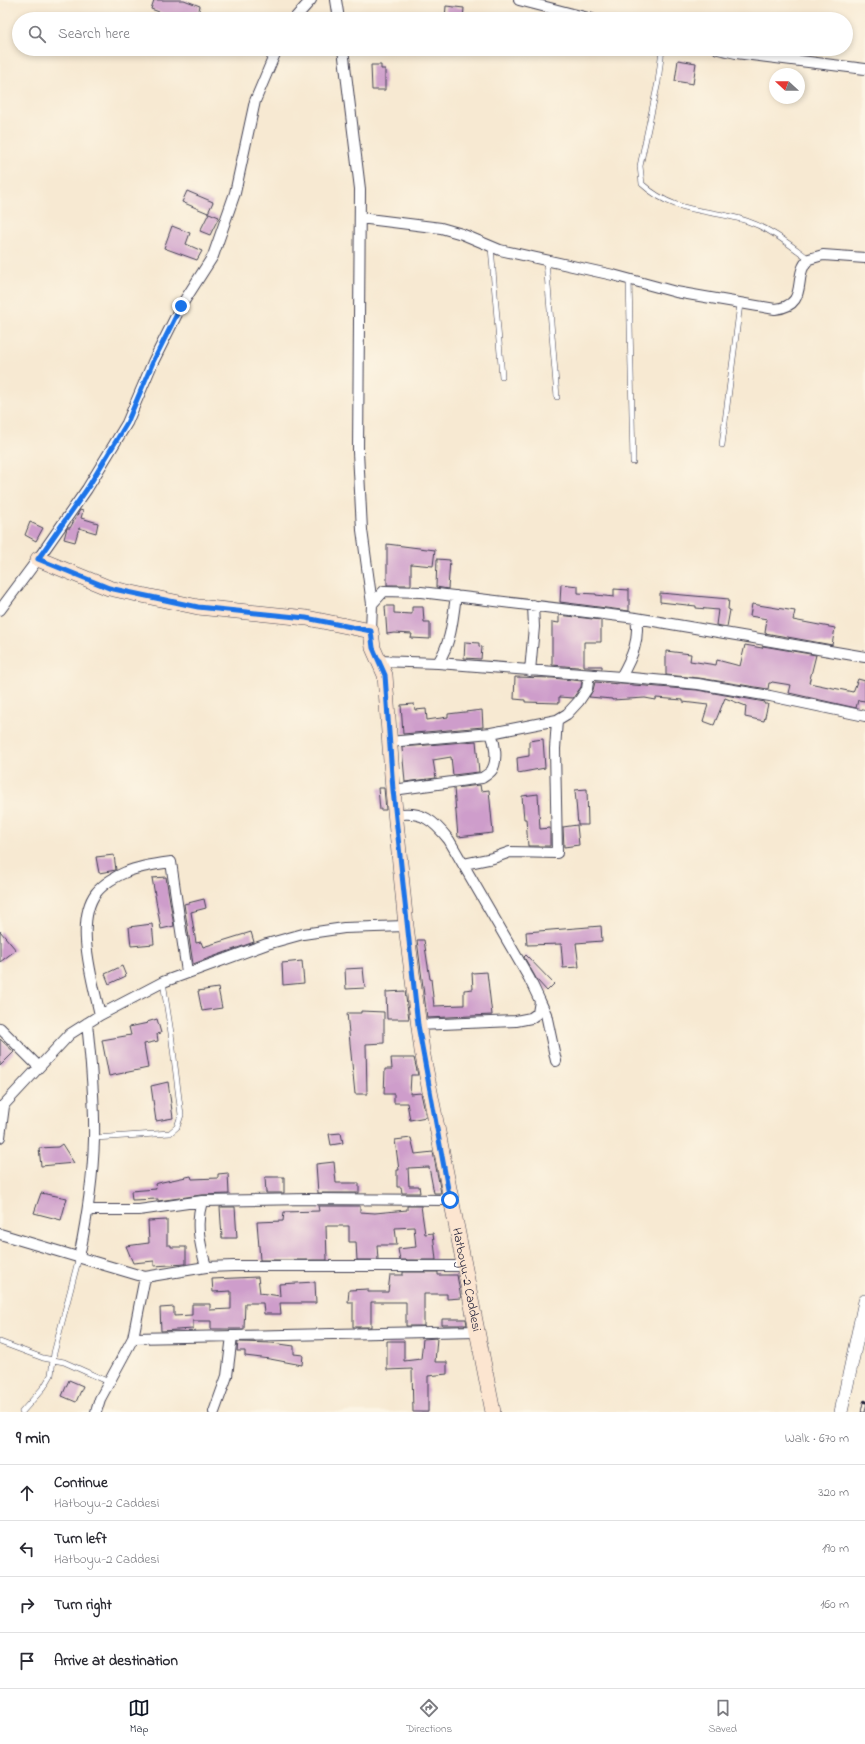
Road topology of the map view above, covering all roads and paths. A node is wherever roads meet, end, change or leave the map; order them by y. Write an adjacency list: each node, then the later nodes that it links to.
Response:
1 (311, 0): 4 (street)
2 (336, 0): 5 (street)
3 (519, 0): 6 (street)
4 (300, 12)
5 (338, 12)
6 (565, 12)
7 (274, 56): 23 (street)
8 (344, 56): 12 (street)
9 (661, 56): 15 (lane)
10 (760, 56): 11 (street)
11 (865, 69)
12 (360, 218): 13 (street); 25 (street)
13 (490, 248): 16 (street); 19 (lane)
14 (865, 258): 15 (street)
15 (809, 259): 18 (street)
16 (546, 260): 17 (street); 20 (lane)
17 (629, 279): 18 (street); 22 (lane)
18 (740, 304): 21 (lane)
19 (502, 377)
20 (558, 396)
21 (722, 445)
22 (633, 462)
23 (38, 559): 27 (street); 29 (main road)
24 (456, 596): 25 (street); 26 (street); 32 (street)
25 (372, 604): 29 (street)
26 (533, 605): 28 (street); 33 (street)
27 (0, 610)
28 (636, 618): 30 (street); 35 (street)
29 (371, 631): 31 (main road, Hatboyu-2 Caddesi)
30 (865, 657)
31 (379, 661): 32 (street); 39 (main road, Hatboyu-2 Caddesi)
32 (438, 663): 33 (street)
33 (530, 670): 34 (street)
34 (589, 675): 35 (street); 37 (street)
35 (621, 676): 36 (street)
36 (865, 716)
37 (557, 720): 38 (street); 42 (street)
38 (491, 733): 39 (street); 40 (street)
39 (389, 742): 40 (main road, Hatboyu-2 Caddesi)
40 (393, 790): 41 (main road, Hatboyu-2 Caddesi)
41 (396, 815): 42 (street); 43 (main road, Hatboyu-2 Caddesi)
42 (464, 864): 46 (street)
43 (406, 926): 44 (street); 49 (main road, Hatboyu-2 Caddesi)
44 (187, 972): 45 (street); 47 (street)
45 (163, 982): 47 (street); 55 (lane)
46 (540, 1001): 49 (street); 51 (street)
47 (100, 1015): 48 (street)
48 (87, 1023): 52 (street); 55 (street)
49 (418, 1025): 56 (main road, Hatboyu-2 Caddesi)
50 (0, 1028): 52 (street)
51 (556, 1061)
52 (39, 1067): 53 (street)
53 (2, 1108): 54 (street)
54 (0, 1137)
55 (94, 1138): 58 (street)
56 (450, 1200): 57 (street); 61 (main road, Hatboyu-2 Caddesi)
57 (202, 1201): 58 (street); 62 (street)
58 (89, 1210): 60 (street)
59 (0, 1234): 60 (street)
60 (79, 1257): 63 (street); 69 (lane)
61 (464, 1266): 62 (street); 65 (main road, Hatboyu-2 Caddesi)
62 (206, 1267): 63 (street)
63 (145, 1277): 67 (street)
64 (865, 1301): 75 (street)
65 (477, 1331): 66 (street); 74 (main road, Hatboyu-2 Caddesi)
66 (232, 1336): 67 (street); 73 (street)
67 (133, 1338): 70 (street)
68 (0, 1342): 69 (lane)
69 (53, 1359): 70 (lane); 71 (lane)
70 (109, 1382): 72 (street)
71 (22, 1412)
72 (96, 1412)
73 (214, 1412)
74 (493, 1412)
75 (841, 1412)

